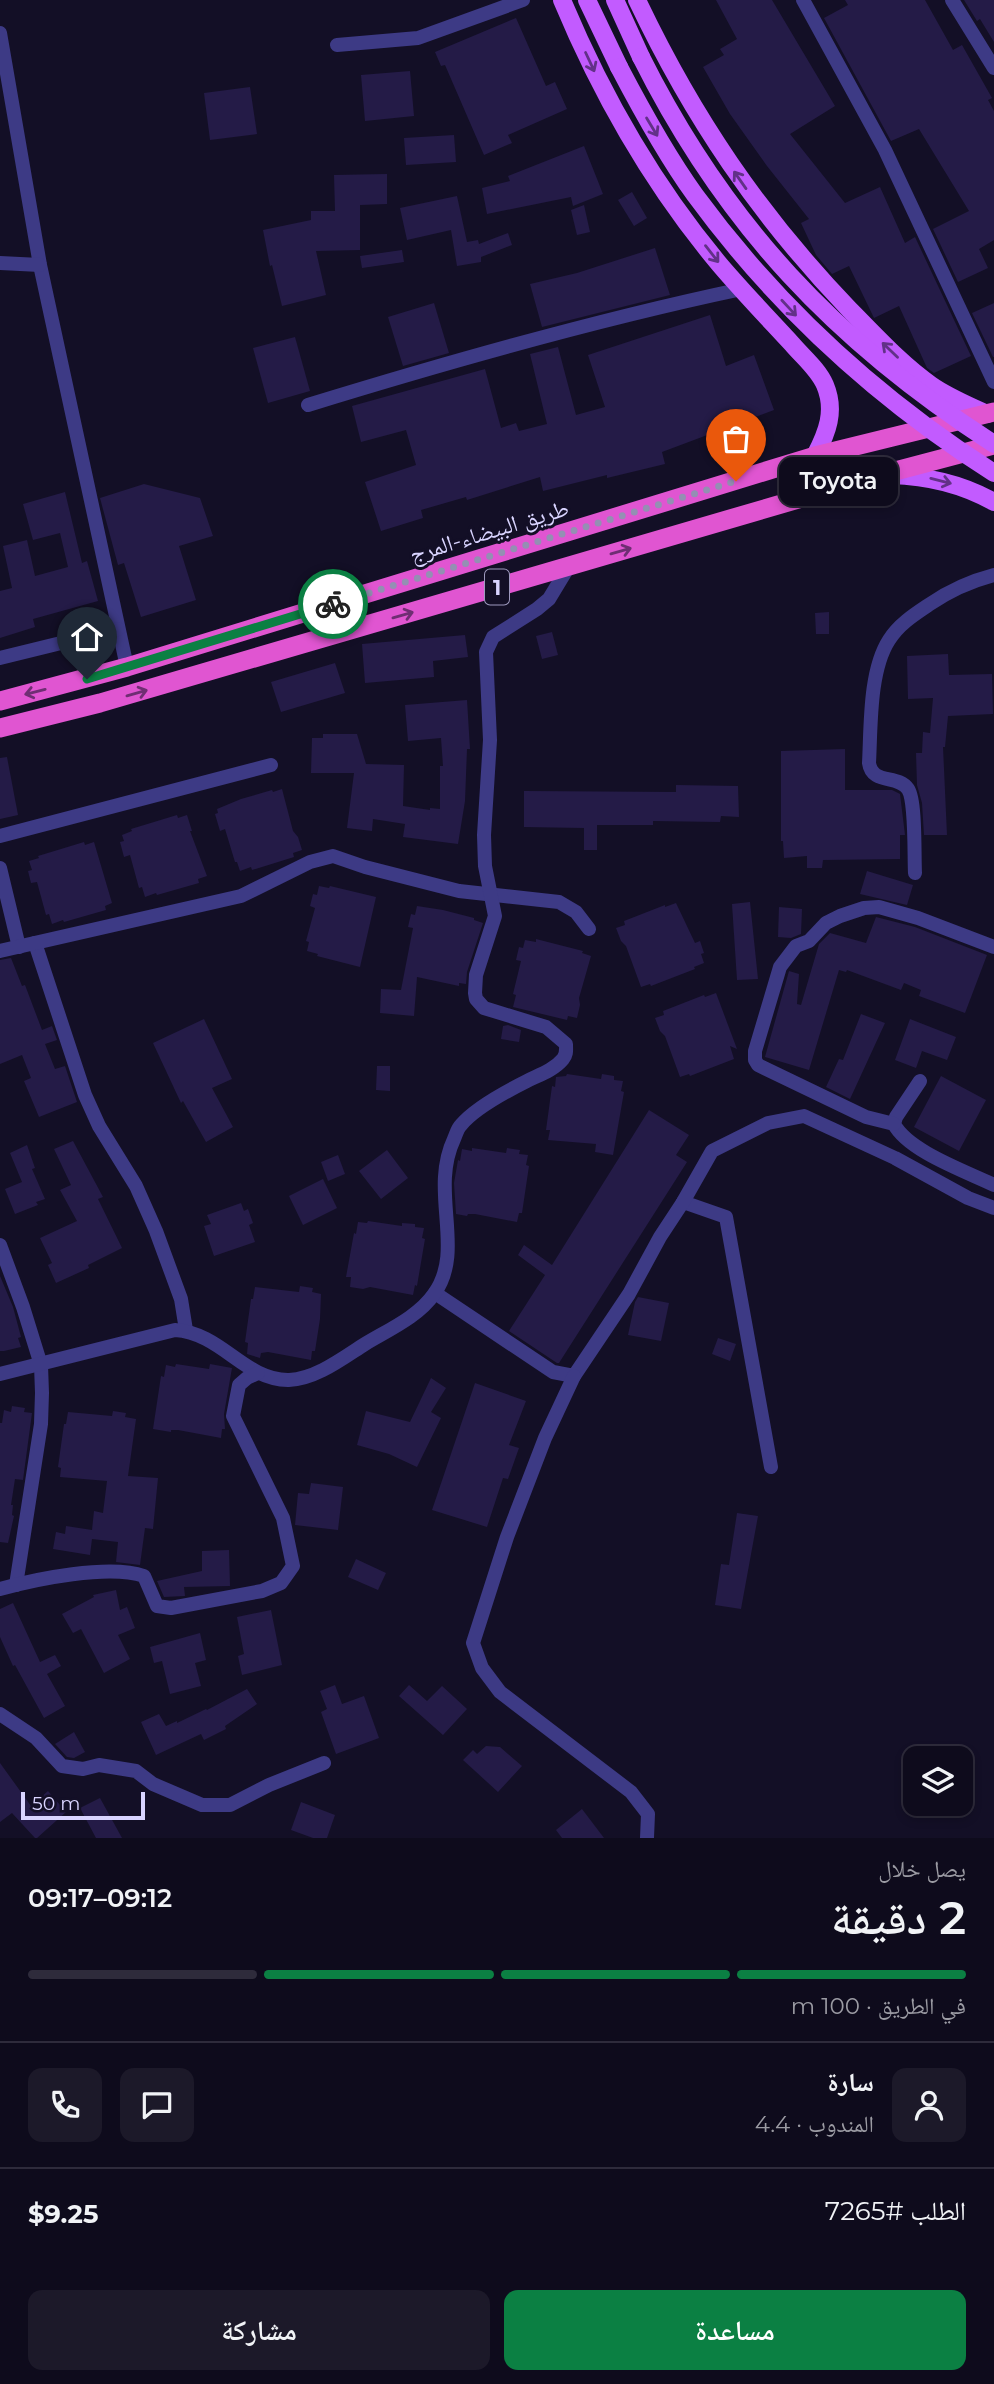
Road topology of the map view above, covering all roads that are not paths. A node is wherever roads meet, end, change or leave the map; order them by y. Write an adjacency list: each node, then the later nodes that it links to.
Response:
1 (523, 0): 9 (street)
2 (562, 0): 13 (main road, one-way to 13)
3 (587, 0): 20 (main road, one-way to 20, bridge)
4 (615, 0): 18 (main road, bridge)
5 (637, 0): 16 (main road, one-way to 5)
6 (803, 0): 14 (street)
7 (952, 0): 10 (street)
8 (0, 33): 12 (street)
9 (337, 46)
10 (994, 68)
11 (0, 263): 12 (street)
12 (40, 265): 25 (street)
13 (742, 289): 15 (street); 19 (main road)
14 (993, 378)
15 (308, 405)
16 (991, 413): 17 (highway, طريق البيضاء-المرج / 1)
17 (878, 440): 19 (highway, طريق البيضاء-المرج / 1); 21 (highway)
18 (994, 445): 21 (highway, 1)
19 (815, 456): 27 (highway, طريق البيضاء-المرج / 1)
20 (994, 473)
21 (884, 474): 22 (main road, one-way to 22); 23 (highway, 1, one-way to 21)
22 (994, 502)
23 (569, 566): 29 (highway, 1, one-way to 23); 34 (street)
24 (994, 575): 33 (street)
25 (118, 629): 26 (street); 27 (street)
26 (0, 658)
27 (127, 667): 28 (highway, طريق البيضاء-المرج / 1, one-way to 28)
28 (0, 701)
29 (0, 728)
30 (271, 765): 31 (street)
31 (0, 836)
32 (0, 868): 37 (street)
33 (915, 873)
34 (490, 895): 35 (street); 36 (street); 46 (street)
35 (589, 929)
36 (35, 943): 37 (street); 47 (street)
37 (19, 947): 39 (street)
38 (994, 947): 41 (street)
39 (0, 951)
40 (920, 1081): 41 (street)
41 (894, 1124): 42 (street)
42 (994, 1185)
43 (683, 1202): 44 (street); 51 (street); 52 (street)
44 (994, 1208)
45 (0, 1245): 48 (street)
46 (435, 1293): 49 (street); 51 (street)
47 (186, 1330): 48 (street); 49 (street)
48 (41, 1365): 50 (street); 53 (street)
49 (258, 1373): 53 (street)
50 (0, 1374)
51 (574, 1376): 57 (street)
52 (771, 1467)
53 (16, 1585): 54 (street)
54 (0, 1589)
55 (0, 1714): 56 (street)
56 (324, 1763)
57 (647, 1838)

